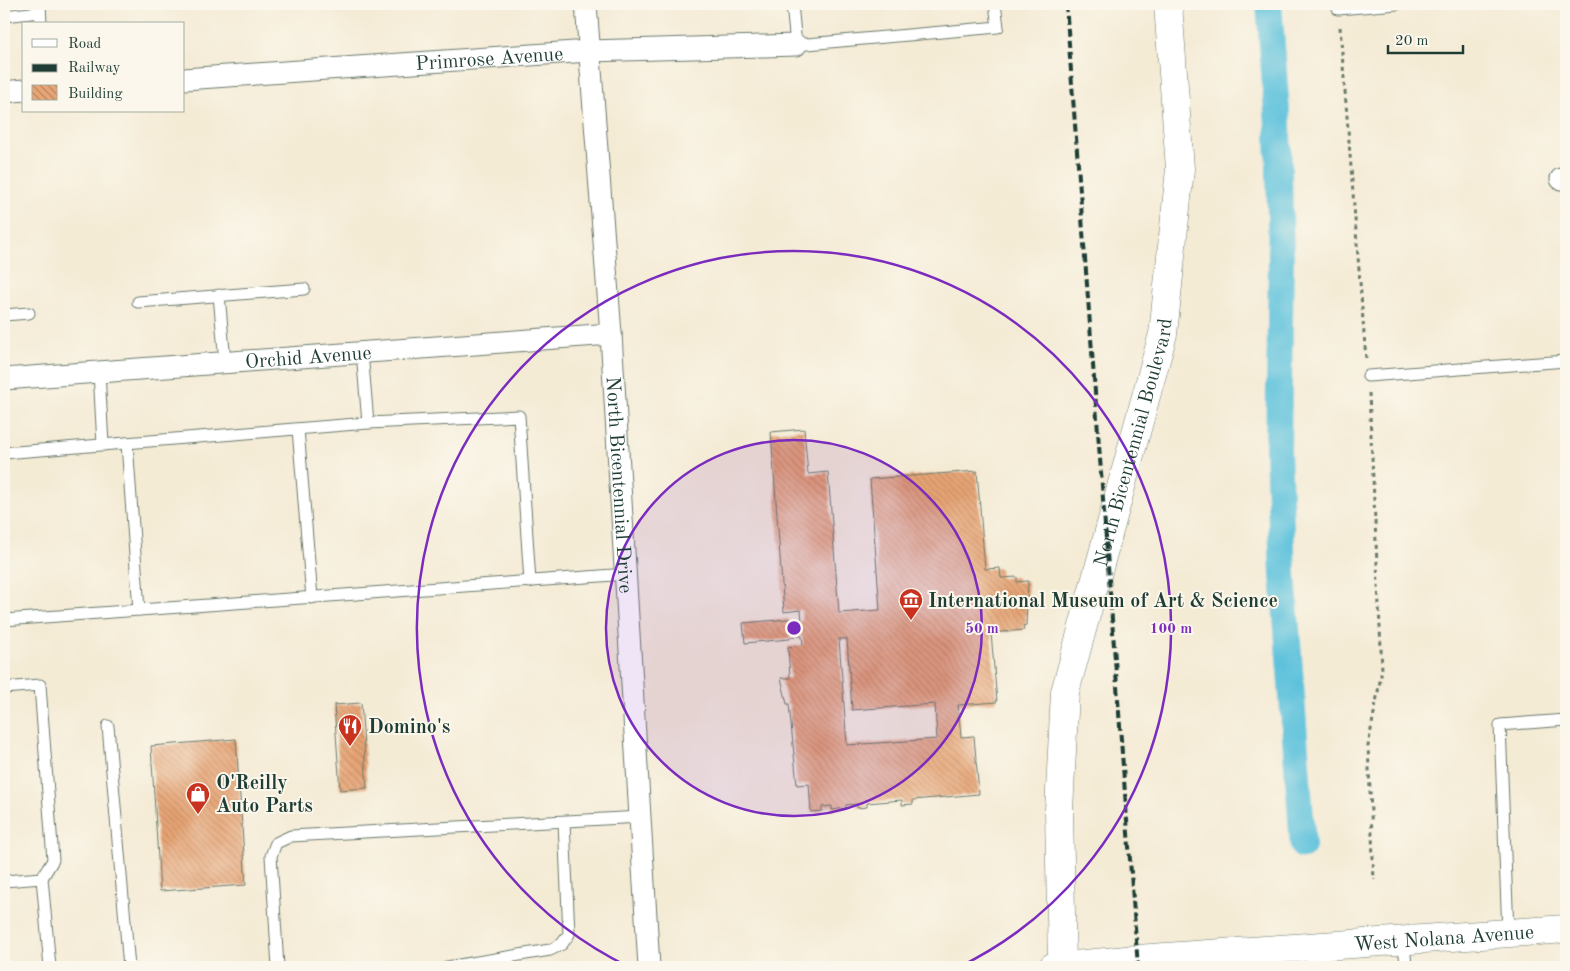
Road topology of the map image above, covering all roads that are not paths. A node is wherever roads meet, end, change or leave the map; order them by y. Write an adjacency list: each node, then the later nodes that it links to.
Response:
1 (586, 4): 10 (street, North Bicentennial Drive)
2 (792, 4): 9 (lane)
3 (995, 4): 9 (lane)
4 (1168, 4): 51 (main road, North Bicentennial Boulevard)
5 (1398, 4): 6 (lane)
6 (1338, 9)
7 (40, 13): 8 (lane)
8 (4, 16)
9 (796, 45): 10 (street, Primrose Avenue)
10 (589, 51): 11 (street, Primrose Avenue); 19 (street, North Bicentennial Drive)
11 (185, 79)
12 (22, 90): 13 (street)
13 (4, 92)
14 (304, 289): 15 (lane)
15 (219, 295): 16 (lane); 21 (lane)
16 (138, 302)
17 (29, 313): 18 (lane)
18 (4, 315)
19 (611, 334): 20 (street, Orchid Avenue); 31 (street, North Bicentennial Drive)
20 (362, 352): 21 (street, Orchid Avenue); 26 (lane)
21 (225, 362): 23 (street, Orchid Avenue)
22 (1566, 362): 24 (lane)
23 (98, 372): 25 (street, Orchid Avenue); 29 (lane)
24 (1368, 376)
25 (4, 378)
26 (368, 423): 27 (lane); 32 (lane)
27 (298, 429): 28 (lane); 33 (lane)
28 (127, 443): 29 (lane); 34 (lane)
29 (103, 445): 30 (lane)
30 (4, 453)
31 (627, 574): 32 (lane); 39 (street, North Bicentennial Drive)
32 (530, 582): 33 (lane)
33 (312, 598): 34 (lane)
34 (139, 610): 35 (lane)
35 (4, 620)
36 (4, 688): 41 (lane)
37 (1566, 720): 44 (lane)
38 (108, 726): 47 (lane)
39 (641, 818): 40 (lane); 50 (street, North Bicentennial Drive)
40 (564, 822): 48 (lane); 49 (lane)
41 (42, 878): 42 (lane); 46 (lane)
42 (4, 881)
43 (1566, 929): 44 (main road, West Nolana Avenue)
44 (1508, 933): 45 (main road, West Nolana Avenue)
45 (1393, 941): 51 (main road, West Nolana Avenue); 52 (lane)
46 (50, 967)
47 (129, 967)
48 (278, 967)
49 (448, 967)
50 (649, 967)
51 (1059, 967)
52 (1406, 967)

